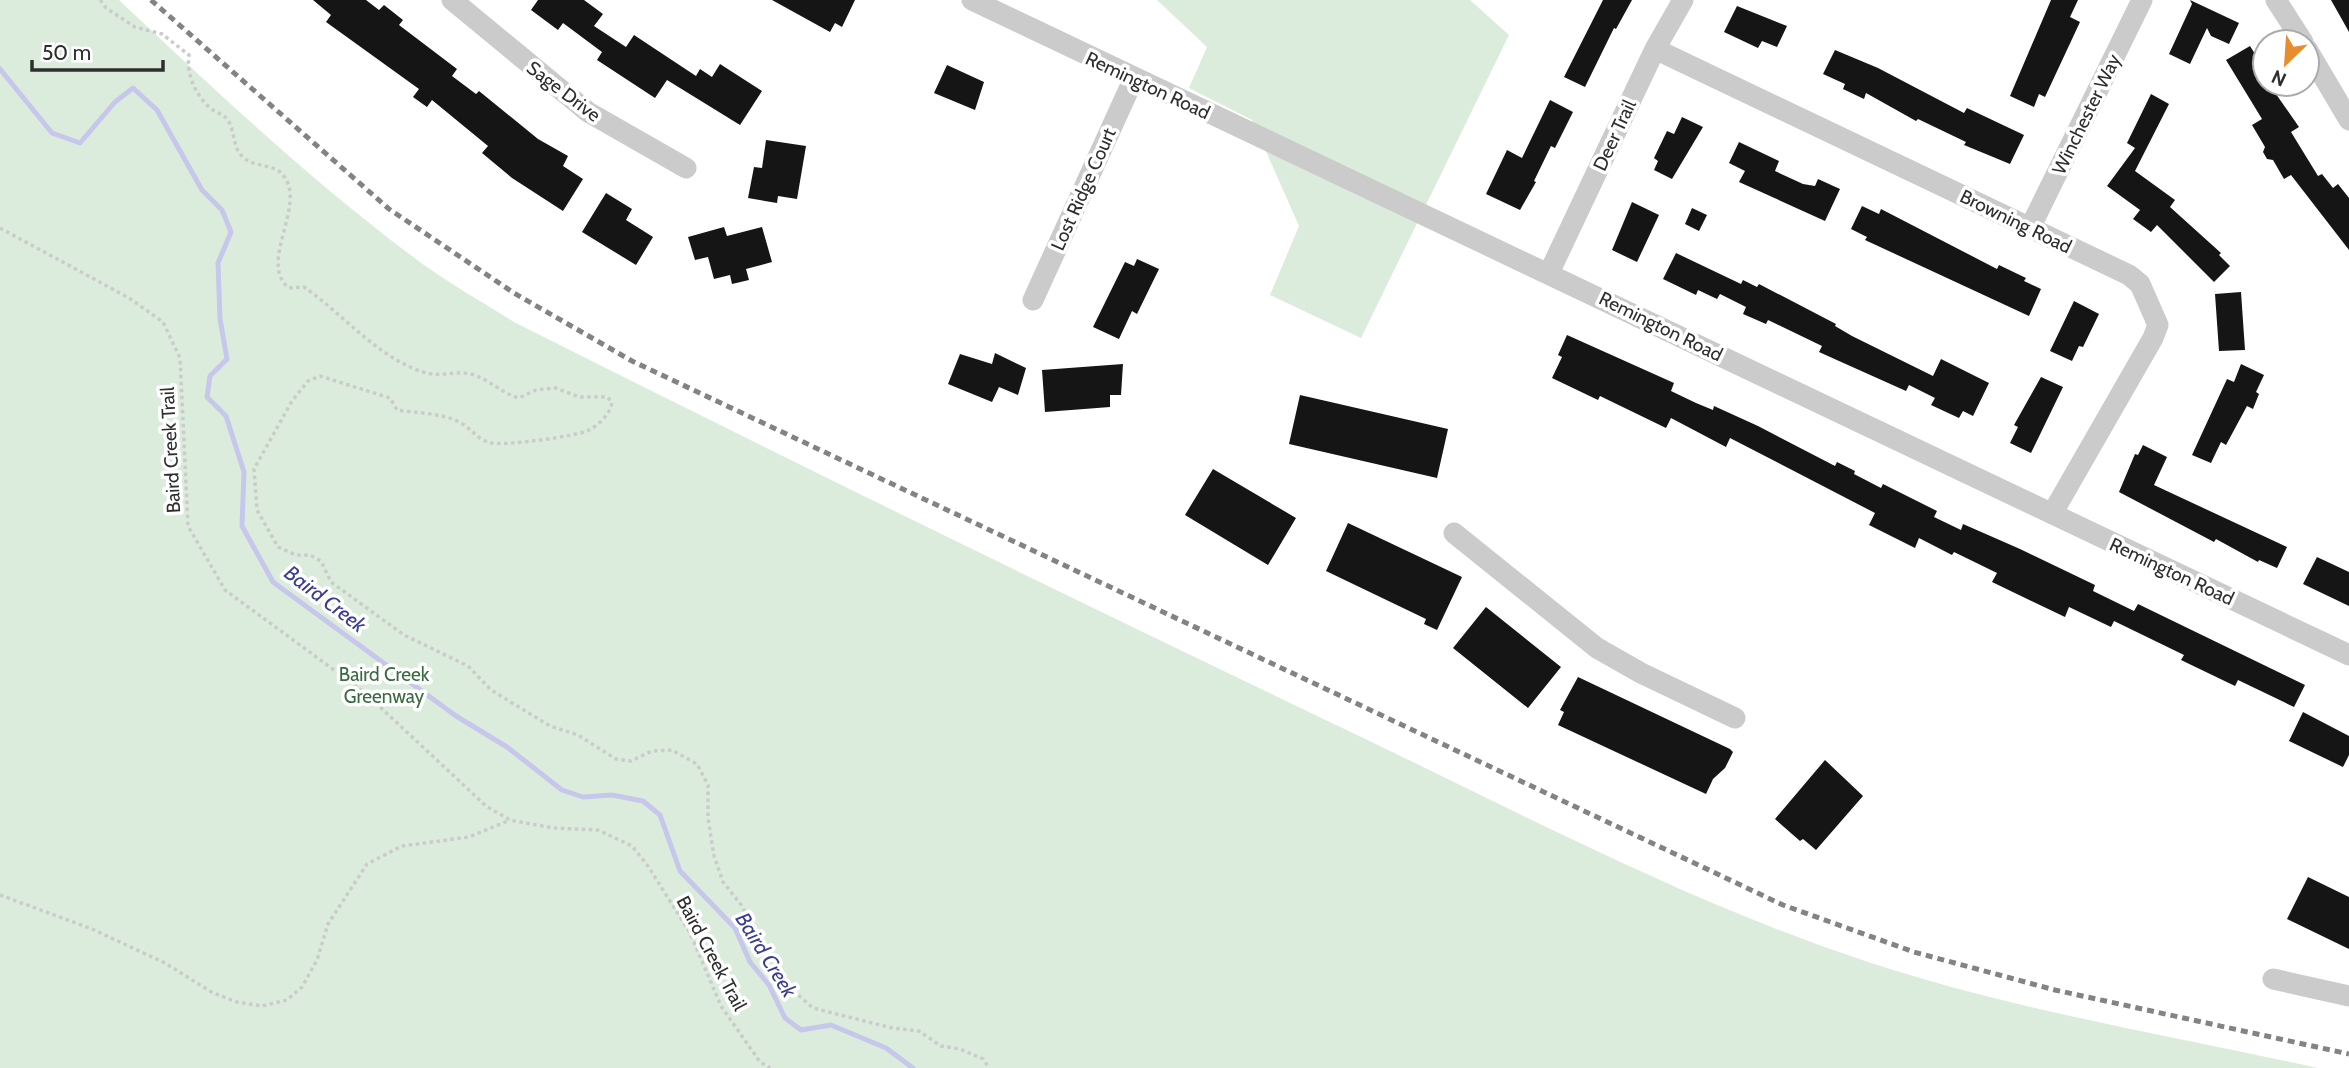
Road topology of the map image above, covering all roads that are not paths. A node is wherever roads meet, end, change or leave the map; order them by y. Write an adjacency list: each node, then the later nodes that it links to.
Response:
1 (452, 0): 11 (street, Sage Drive)
2 (972, 0): 9 (street, Remington Road)
3 (1684, 0): 7 (street, Deer Trail)
4 (2142, 0): 12 (street, Winchester Way)
5 (2276, 0): 6 (street)
6 (2294, 28)
7 (1655, 49): 12 (street, Browning Road); 13 (street, Deer Trail)
8 (2321, 73): 10 (street)
9 (1134, 78): 13 (street, Remington Road); 14 (street, Lost Ridge Court)
10 (2349, 120)
11 (685, 168)
12 (2030, 228): 15 (street, Browning Road)
13 (1549, 273): 15 (street, Remington Road)
14 (1033, 300)
15 (2052, 513): 17 (street, Remington Road)
16 (1454, 533): 18 (street)
17 (2349, 655)
18 (1735, 718)
19 (2273, 979): 20 (street)
20 (2349, 996)

